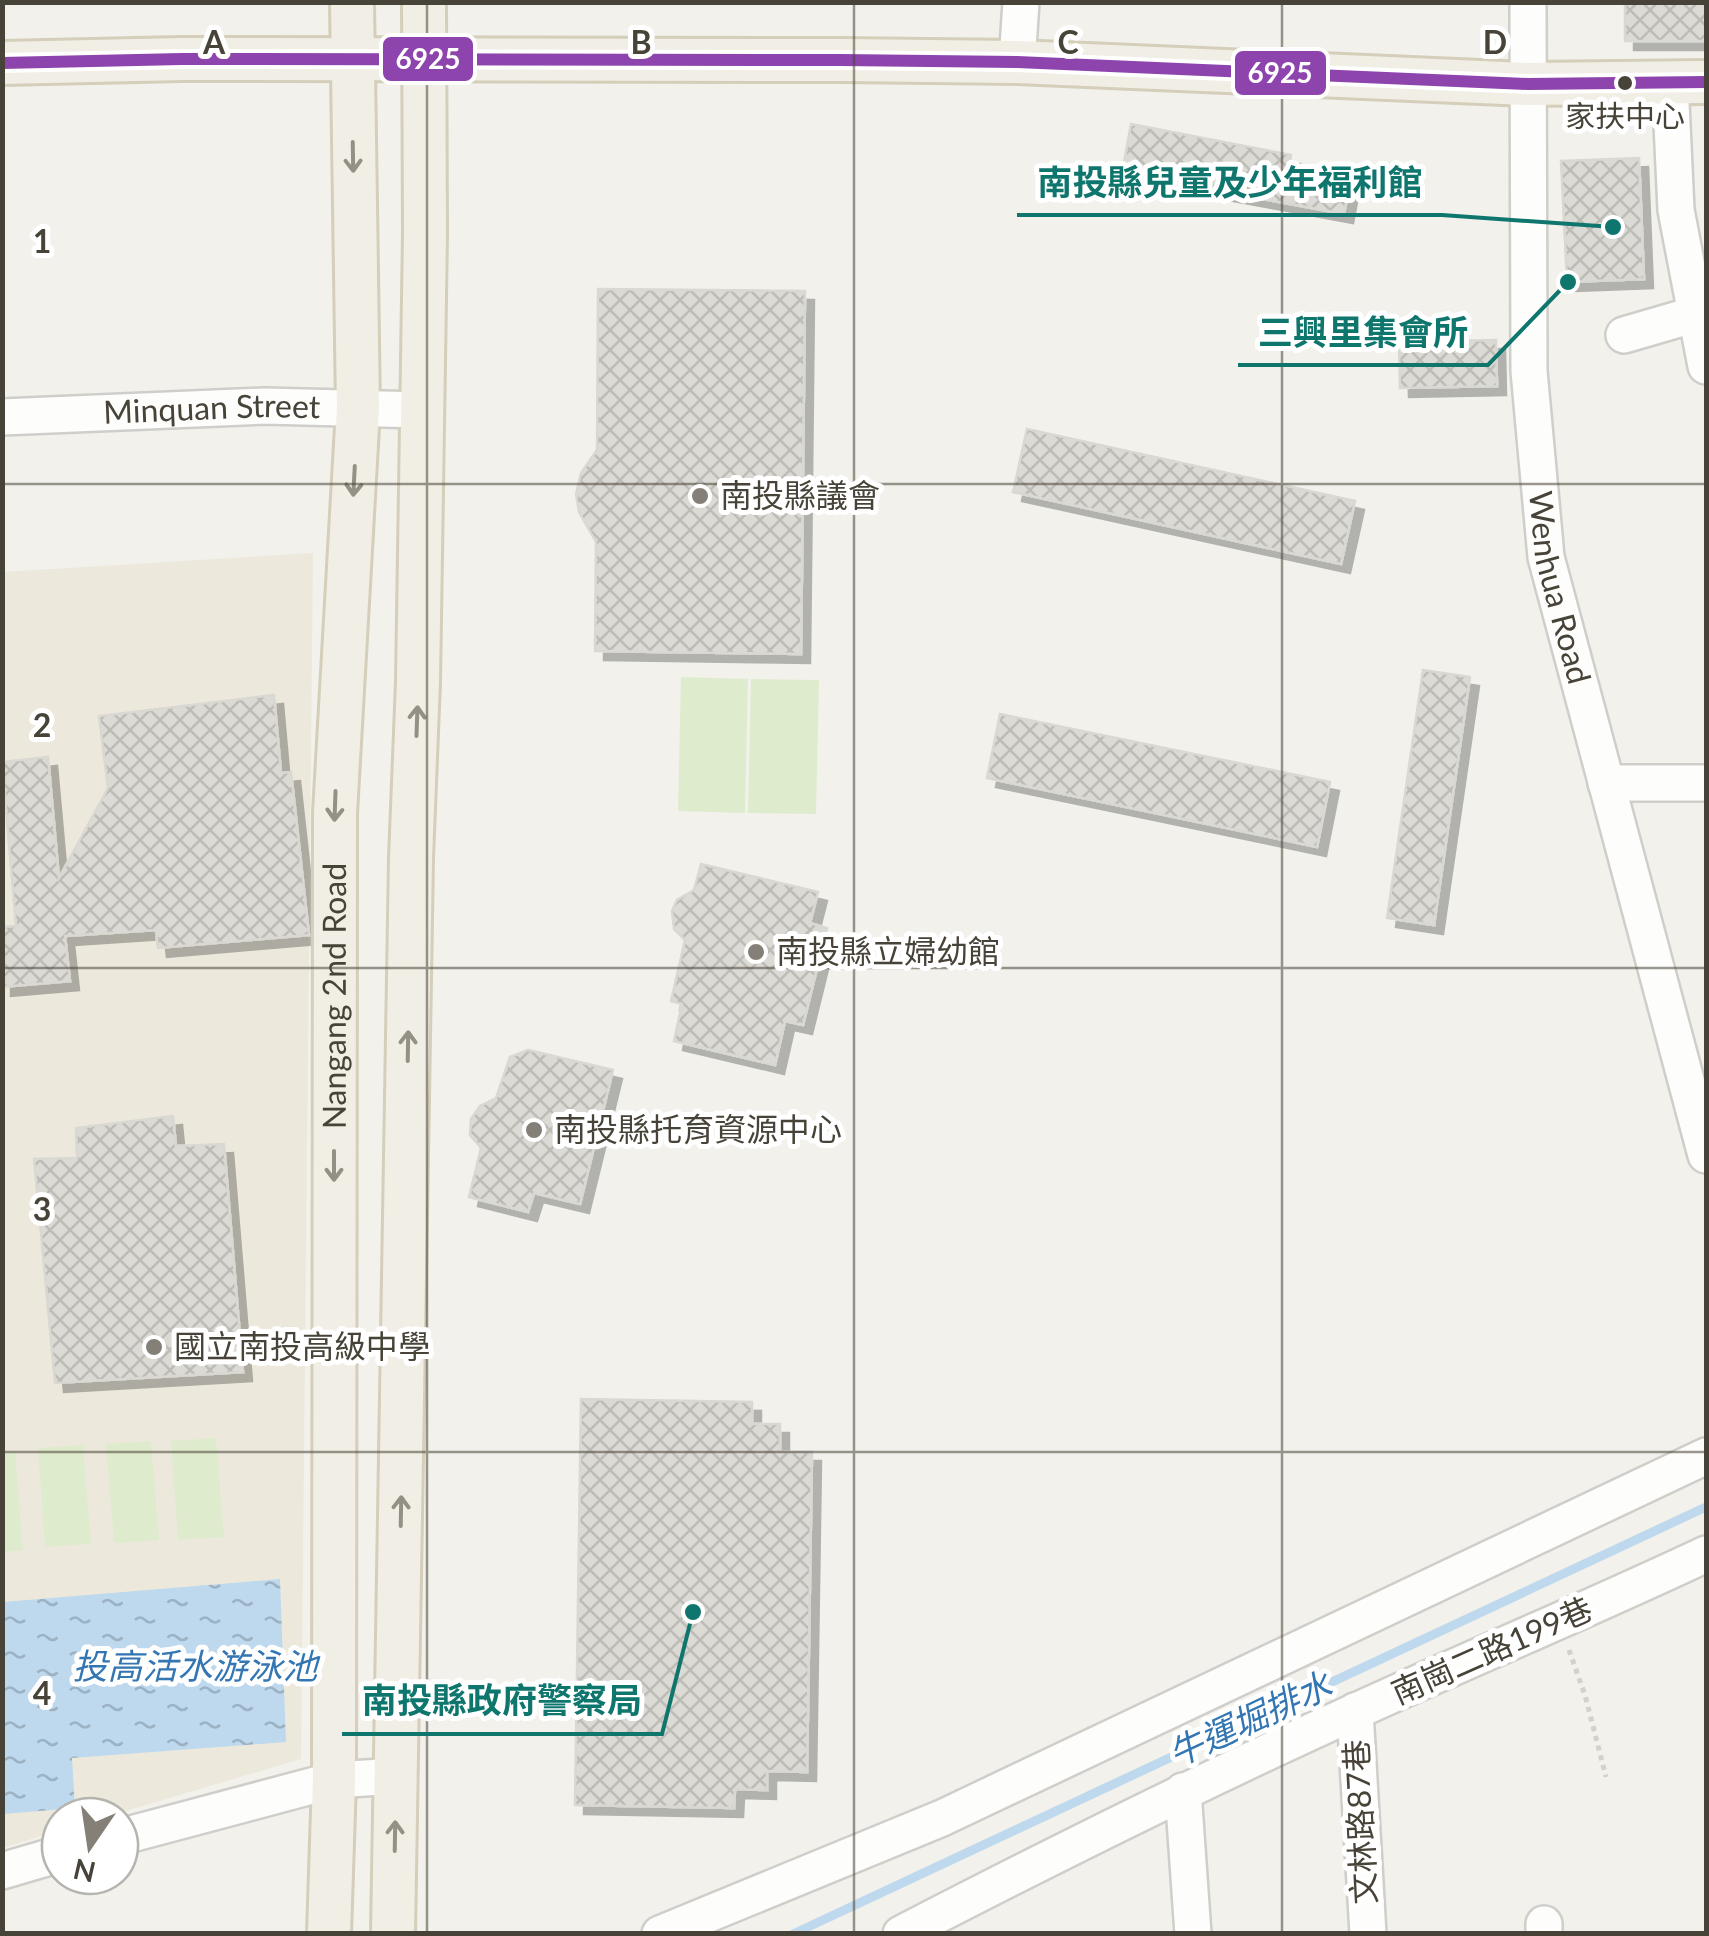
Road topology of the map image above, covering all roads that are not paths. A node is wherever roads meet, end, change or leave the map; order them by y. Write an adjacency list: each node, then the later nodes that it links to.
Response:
1 (352, 2): 5 (main road, Nangang 2nd Road)
2 (424, 2): 6 (main road)
3 (1021, 2): 7 (street)
4 (1528, 2): 10 (street, Wenhua Road)
5 (352, 59): 6 (main road); 8 (main road); 14 (main road, Nangang 2nd Road, one-way to 14)
6 (426, 61): 7 (main road); 15 (main road)
7 (1017, 62): 10 (main road)
8 (2, 63)
9 (1688, 81): 10 (main road); 11 (street)
10 (1528, 84): 17 (street, Wenhua Road)
11 (1701, 316): 12 (street); 13 (street)
12 (1624, 334)
13 (1706, 366)
14 (358, 409): 15 (street, Minquan Street); 16 (street, Minquan Street); 25 (main road, Nangang 2nd Road, one-way to 25)
15 (422, 410): 24 (main road, one-way to 15)
16 (2, 417)
17 (1606, 783): 18 (street); 19 (street, Wenhua Road)
18 (1706, 783)
19 (1698, 1091): 20 (street, Wenhua Road)
20 (1706, 1154)
21 (1706, 1456): 32 (street)
22 (1706, 1554): 23 (street, 南崗二路199巷)
23 (1355, 1711): 26 (street, 南崗二路199巷); 35 (street, 文林路87巷)
24 (396, 1776): 25 (street); 31 (main road, one-way to 24)
25 (334, 1780): 27 (street); 30 (main road, Nangang 2nd Road)
26 (1183, 1791): 33 (street, 南崗二路199巷); 34 (street)
27 (140, 1831)
28 (40, 1860): 29 (street)
29 (2, 1872)
30 (328, 1934)
31 (393, 1934)
32 (660, 1934)
33 (901, 1934)
34 (1193, 1934)
35 (1368, 1934)

